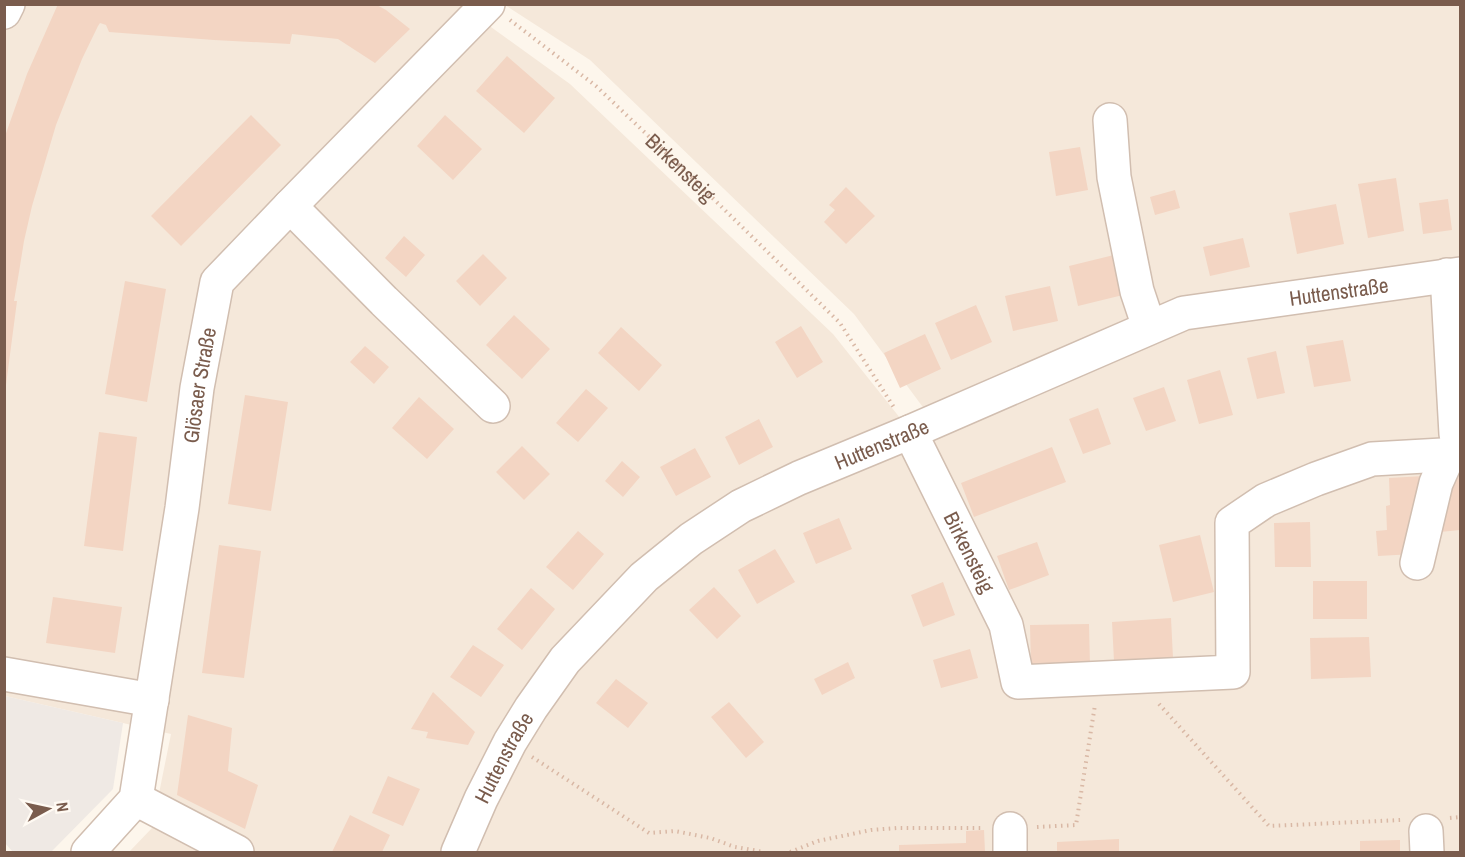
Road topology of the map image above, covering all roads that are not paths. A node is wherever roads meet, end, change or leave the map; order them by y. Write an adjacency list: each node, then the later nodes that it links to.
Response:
1 (8, 4): 3 (street)
2 (496, 9): 5 (street, Glösaer Straße)
3 (4, 12)
4 (1110, 120): 7 (street)
5 (290, 206): 8 (street); 13 (street, Glösaer Straße)
6 (1454, 274): 7 (street, Huttenstraße); 10 (street)
7 (1149, 327): 9 (street, Huttenstraße)
8 (493, 406)
9 (910, 432): 10 (street, Birkensteig); 17 (street, Huttenstraße)
10 (1455, 448): 11 (street)
11 (1417, 563)
12 (4, 674): 13 (street)
13 (152, 700): 14 (street, Glösaer Straße)
14 (136, 799): 15 (street); 16 (street)
15 (88, 852)
16 (237, 852)
17 (458, 852)

